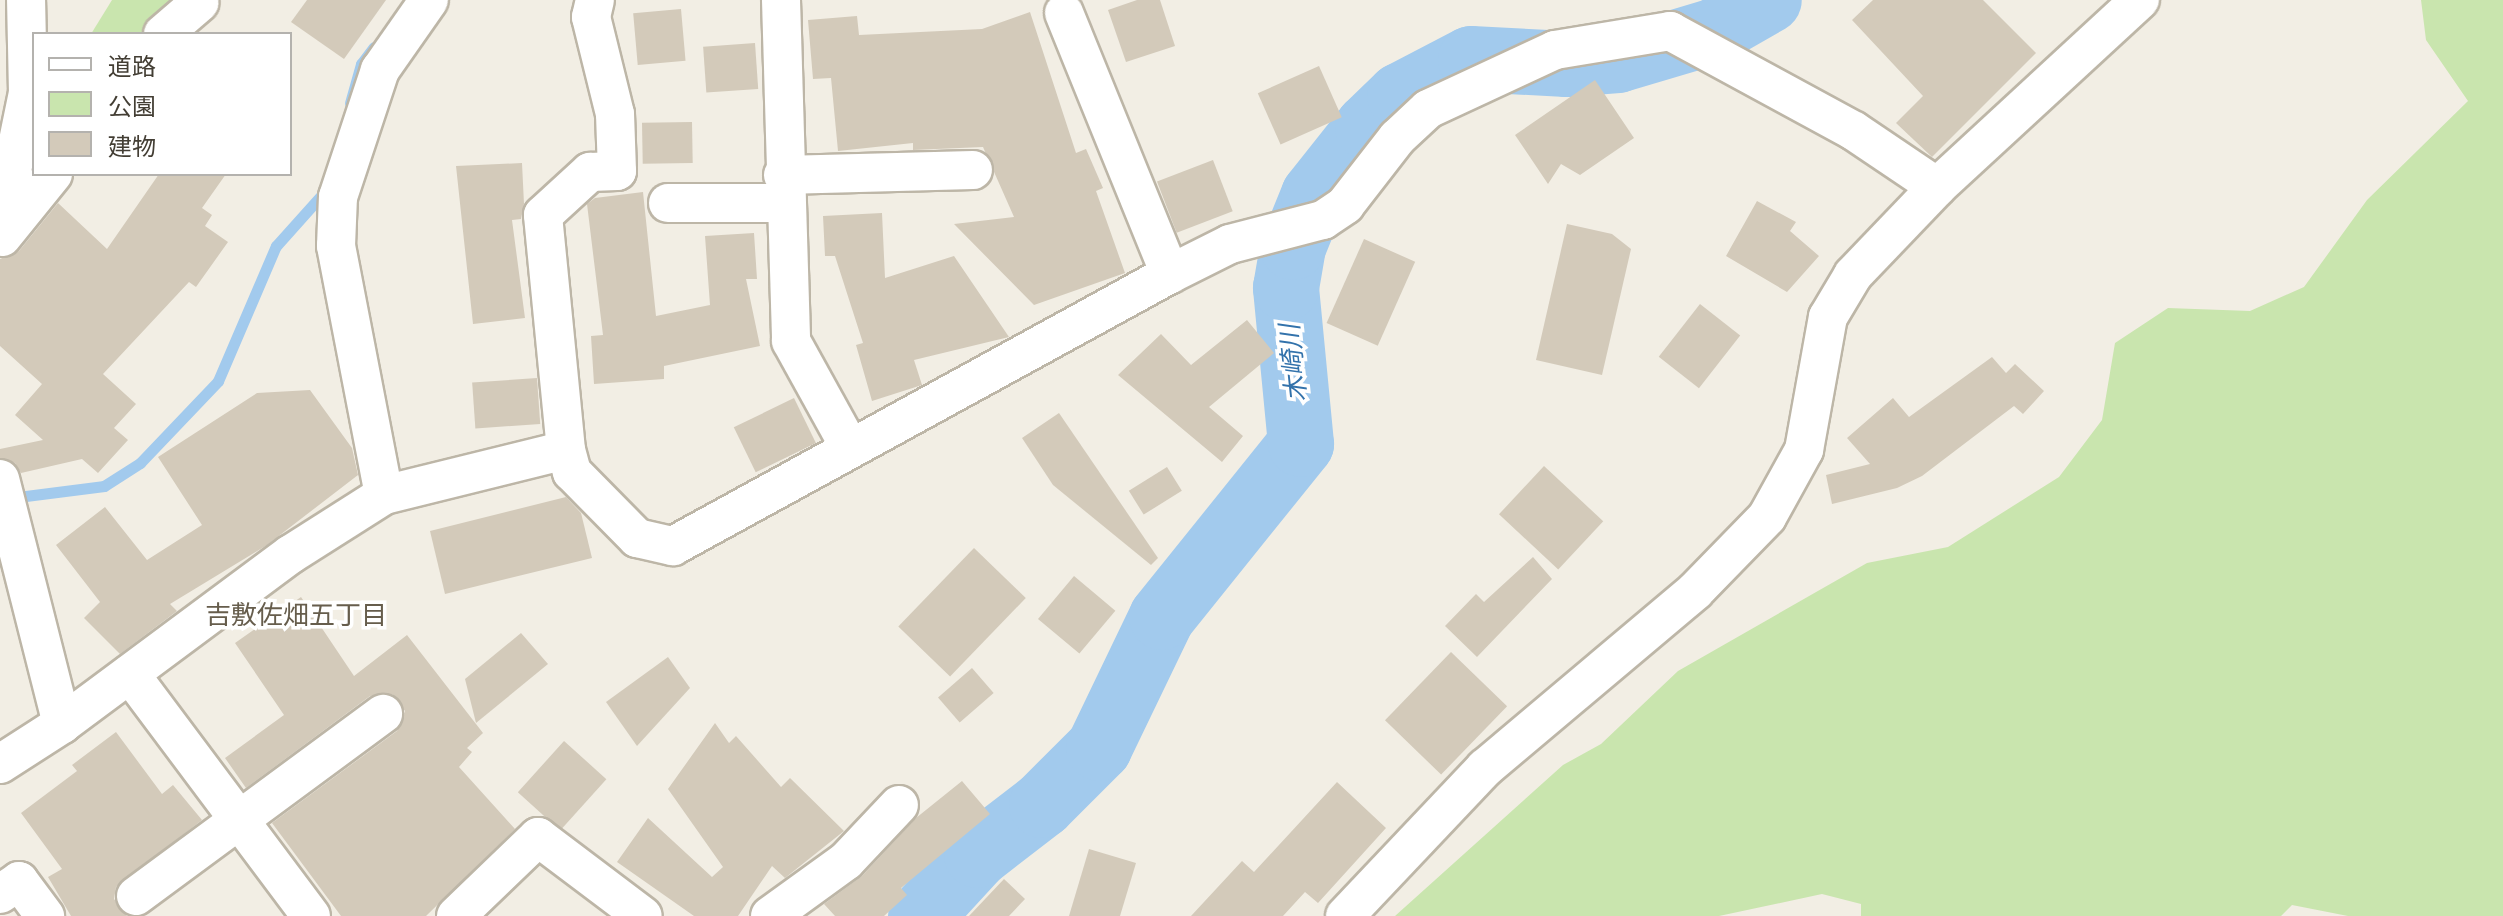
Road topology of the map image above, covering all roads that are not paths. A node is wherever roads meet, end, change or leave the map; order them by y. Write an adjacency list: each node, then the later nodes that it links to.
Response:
1 (26, 0): 14 (street)
2 (429, 0): 20 (street)
3 (595, 0): 18 (street)
4 (781, 0): 12 (street)
5 (2140, 0): 11 (street)
6 (199, 3): 8 (street)
7 (1064, 13): 16 (street)
8 (165, 32)
9 (973, 170): 12 (street)
10 (51, 176): 15 (street)
11 (1937, 187): 16 (street); 34 (street)
12 (783, 189): 13 (street); 17 (street)
13 (668, 203)
14 (0, 229)
15 (0, 239)
16 (1170, 274): 17 (street)
17 (850, 448): 18 (street)
18 (566, 450): 20 (street)
19 (0, 479): 23 (street)
20 (384, 495): 21 (street)
21 (130, 674): 23 (street); 26 (street)
22 (383, 714): 26 (street)
23 (62, 724): 24 (street)
24 (0, 764)
25 (899, 805): 33 (street)
26 (237, 822): 28 (street); 30 (street)
27 (0, 894): 29 (street)
28 (136, 896)
29 (45, 916)
30 (311, 916)
31 (456, 916): 32 (street)
32 (643, 916)
33 (770, 916)
34 (1345, 916)

